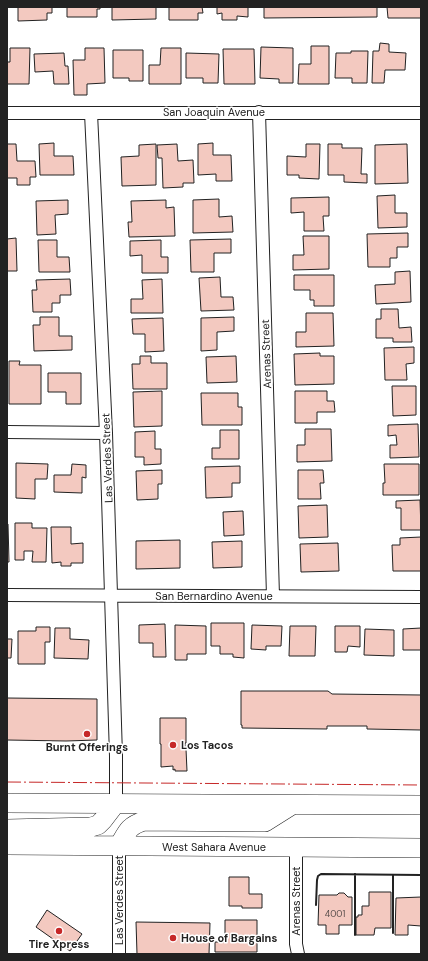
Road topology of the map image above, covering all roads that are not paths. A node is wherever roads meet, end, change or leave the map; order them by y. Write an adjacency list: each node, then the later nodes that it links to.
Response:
1 (259, 112): 3 (street, San Joaquin Avenue); 4 (street, San Joaquin Avenue); 9 (street, Arenas Street)
2 (7, 113): 3 (street, San Joaquin Avenue)
3 (92, 113): 6 (street, Las Verdes Street)
4 (421, 113)
5 (7, 432): 6 (street)
6 (106, 433): 8 (street, Las Verdes Street)
7 (7, 595): 8 (street, San Bernardino Avenue)
8 (111, 595): 9 (street, San Bernardino Avenue); 12 (street, Las Verdes Street)
9 (273, 596): 10 (street, San Bernardino Avenue)
10 (421, 597)
11 (7, 803): 12 (main road)
12 (116, 803): 13 (main road); 15 (main road)
13 (292, 805): 14 (main road); 17 (main road)
14 (421, 805)
15 (7, 829)
16 (7, 845): 17 (main road, West Sahara Avenue)
17 (120, 846): 18 (main road, West Sahara Avenue); 20 (street, Las Verdes Street)
18 (296, 847): 19 (main road, West Sahara Avenue); 21 (street, Arenas Street)
19 (421, 848)
20 (119, 954)
21 (298, 954)

